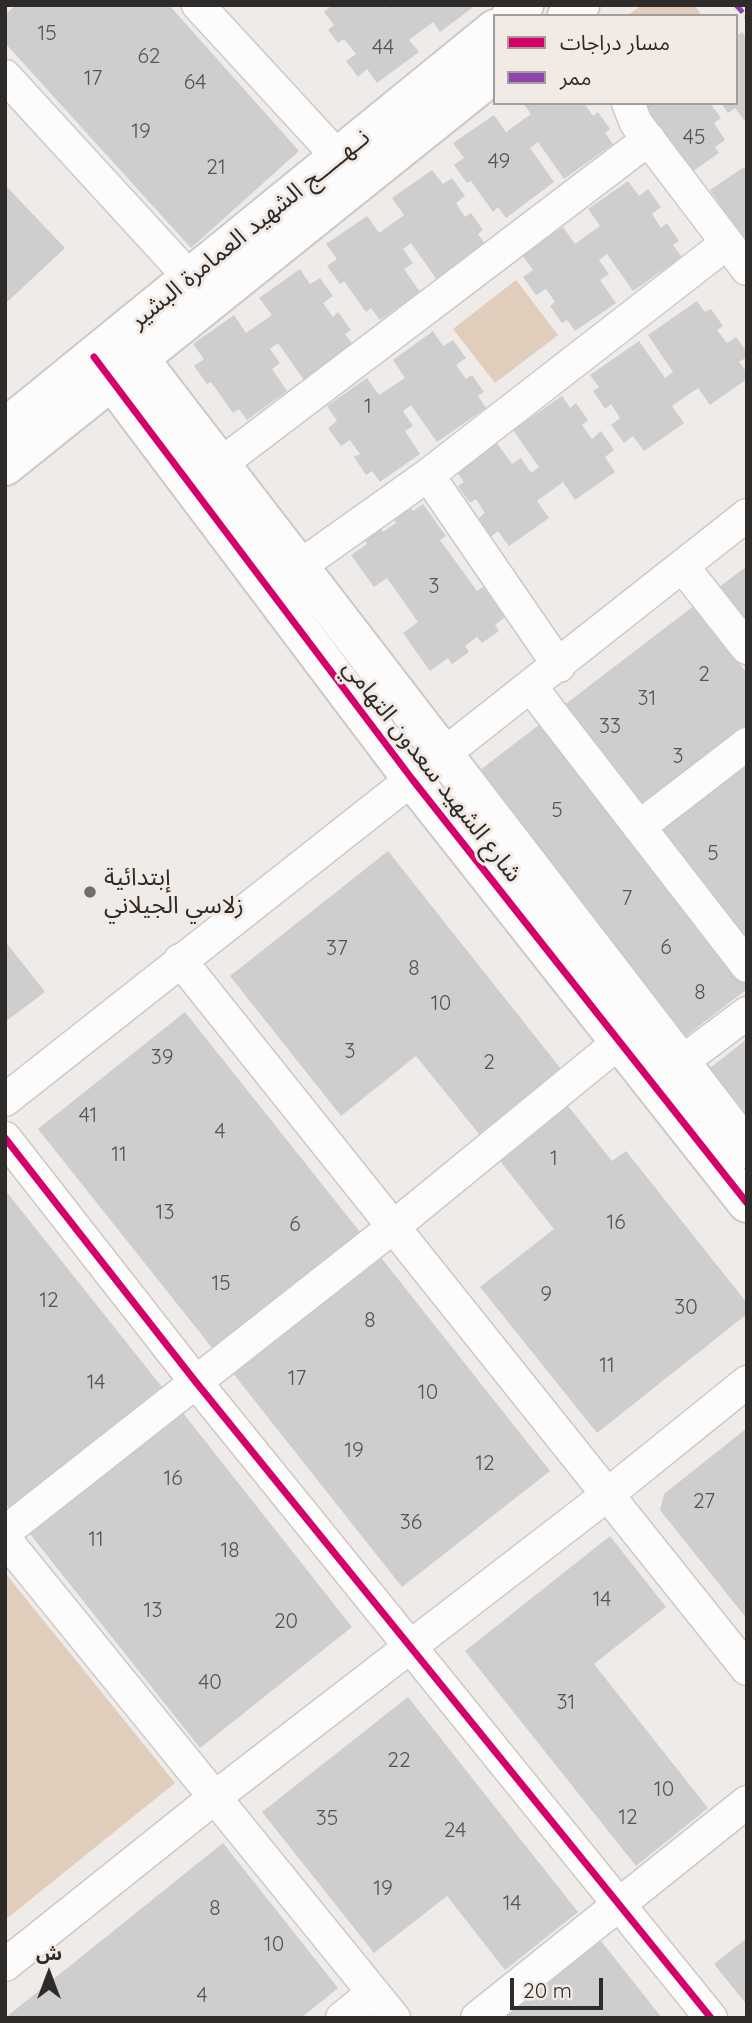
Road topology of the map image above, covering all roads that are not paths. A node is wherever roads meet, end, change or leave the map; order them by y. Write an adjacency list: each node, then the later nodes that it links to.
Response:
1 (198, 5): 7 (street)
2 (493, 31): 7 (street, نــهـــــج الشهيد العمامرة البشير)
3 (493, 74): 11 (street, نــهـــــج الشهيد العمامرة البشير)
4 (5, 76): 10 (street)
5 (629, 105): 6 (street)
6 (649, 139): 8 (street); 13 (street)
7 (338, 157): 10 (street, نــهـــــج الشهيد العمامرة البشير)
8 (727, 243): 9 (street); 15 (street)
9 (747, 269)
10 (191, 279): 11 (street, نــهـــــج الشهيد العمامرة البشير)
11 (116, 357): 12 (street, نــهـــــج الشهيد العمامرة البشير); 13 (street, شارع الشهيد سعدون التهامي); 14 (street, نــهـــــج الشهيد العمامرة البشير); 24 (street, شارع الشهيد سعدون التهامي)
12 (5, 428)
13 (222, 463): 17 (street, شارع الشهيد سعدون التهامي)
14 (5, 466)
15 (428, 475): 17 (street); 20 (street)
16 (747, 515): 18 (street)
17 (300, 566): 23 (street, شارع الشهيد سعدون التهامي)
18 (683, 567): 19 (street); 20 (street)
19 (747, 648)
20 (559, 666): 21 (street)
21 (531, 687): 23 (street); 25 (street)
22 (747, 744): 25 (street)
23 (442, 754): 24 (street); 30 (street, شارع الشهيد سعدون التهامي)
24 (412, 779): 26 (street); 29 (street, شارع الشهيد سعدون التهامي)
25 (639, 827): 27 (street)
26 (180, 960): 31 (street); 35 (street)
27 (747, 966)
28 (747, 1013): 30 (street)
29 (618, 1043): 34 (street, شارع الشهيد سعدون التهامي); 35 (street)
30 (679, 1064): 33 (street, شارع الشهيد سعدون التهامي)
31 (5, 1100)
32 (5, 1138): 36 (street)
33 (747, 1149)
34 (747, 1203)
35 (392, 1228): 36 (street); 38 (street)
36 (195, 1381): 39 (street); 41 (street)
37 (747, 1382): 38 (street)
38 (607, 1495): 41 (street); 42 (street)
39 (5, 1532)
40 (5, 1539): 43 (street)
41 (410, 1645): 43 (street); 45 (street)
42 (747, 1669)
43 (214, 1798): 46 (street); 47 (street)
44 (747, 1802): 45 (street)
45 (621, 1904): 50 (street); 51 (street)
46 (5, 1965)
47 (373, 1993): 48 (street); 49 (street)
48 (342, 2018)
49 (394, 2018)
50 (477, 2018)
51 (711, 2018)

